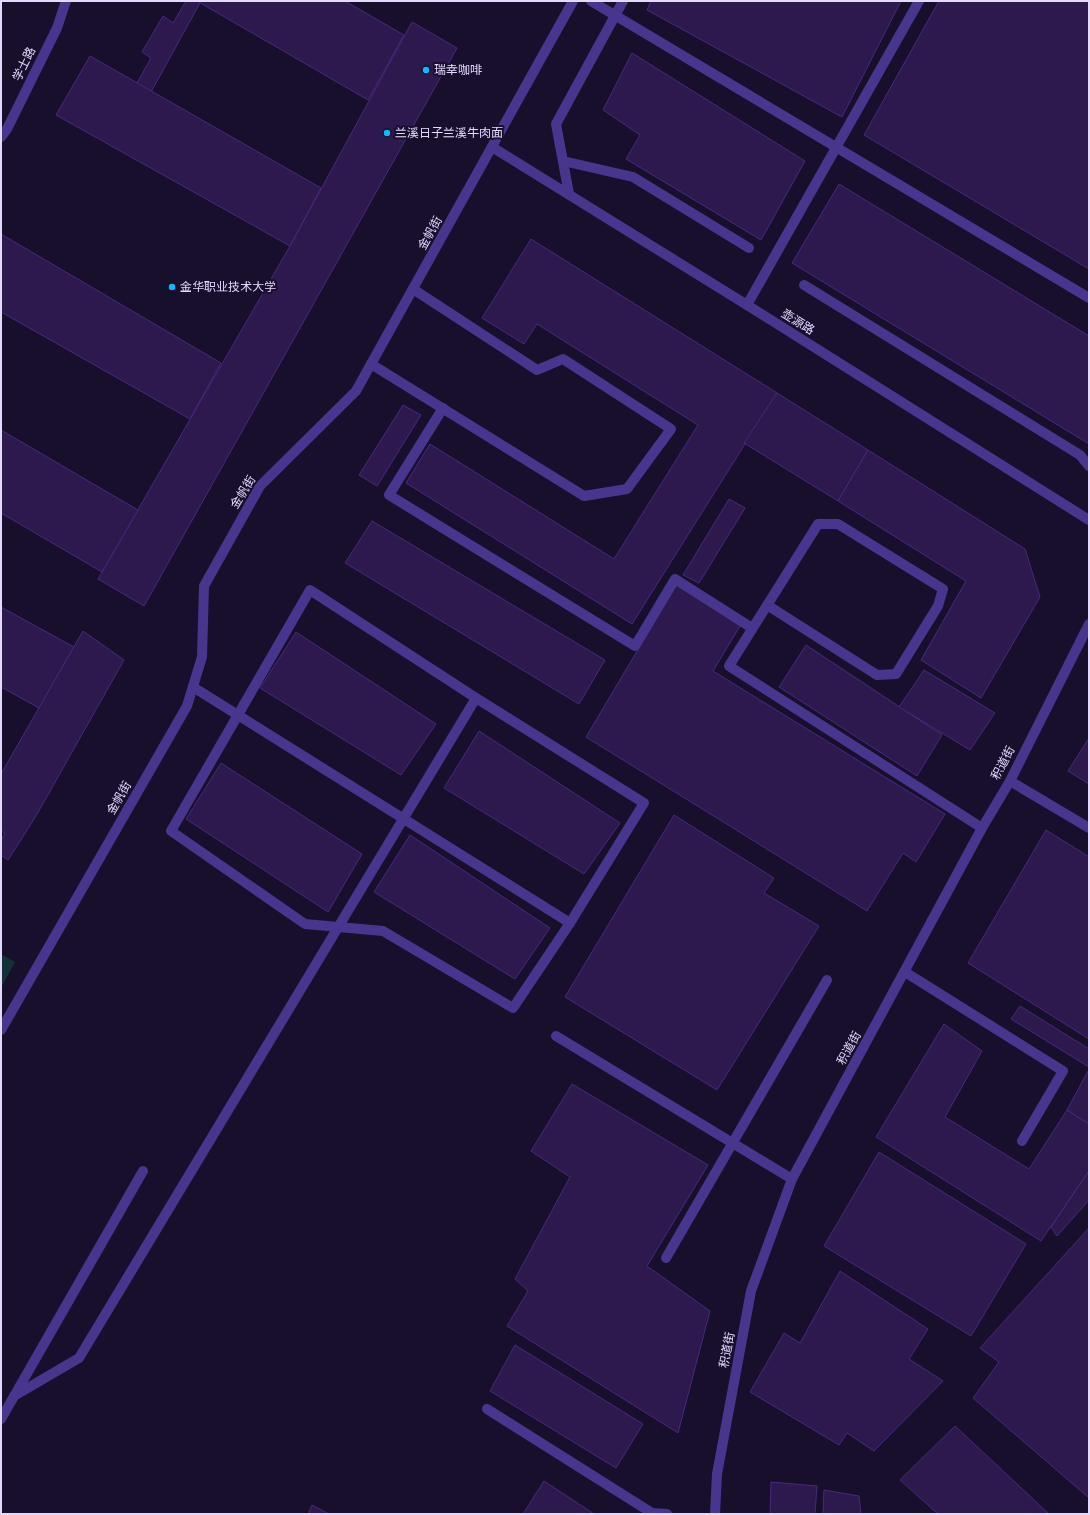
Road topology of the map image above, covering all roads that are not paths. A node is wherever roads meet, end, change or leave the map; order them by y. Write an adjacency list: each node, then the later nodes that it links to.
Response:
1 (66, 1): 7 (street, 学士路)
2 (573, 1): 8 (street, 金帆街)
3 (591, 1): 6 (street)
4 (623, 1): 6 (street)
5 (919, 1): 9 (street)
6 (615, 15): 9 (street); 10 (street)
7 (1, 137)
8 (492, 147): 11 (street, 壶源路); 14 (street, 金帆街)
9 (836, 147): 15 (street); 16 (street)
10 (563, 161): 11 (street); 12 (street)
11 (569, 194): 16 (street, 壶源路)
12 (749, 248)
13 (804, 285): 19 (street)
14 (413, 289): 17 (street, 金帆街); 18 (street)
15 (1089, 298)
16 (747, 305): 20 (street, 壶源路)
17 (371, 364): 18 (street); 24 (street, 金帆街)
18 (443, 408): 23 (street)
19 (1089, 466)
20 (1089, 520)
21 (767, 605): 21 (street); 23 (street)
22 (1089, 624): 27 (street, 积道街)
23 (752, 628): 29 (street)
24 (193, 687): 26 (street); 35 (street, 金帆街)
25 (476, 698): 26 (street); 28 (street); 31 (street)
26 (237, 715): 28 (street); 32 (street)
27 (1010, 781): 29 (street, 积道街); 30 (street)
28 (404, 818): 31 (street); 32 (street)
29 (982, 828): 33 (street, 积道街)
30 (1089, 828)
31 (570, 923): 32 (street)
32 (338, 927): 42 (street)
33 (905, 972): 37 (street); 40 (street, 积道街)
34 (827, 980): 38 (street)
35 (1, 1030)
36 (556, 1036): 38 (street)
37 (1022, 1141)
38 (733, 1143): 40 (street); 41 (street)
39 (143, 1171): 42 (street)
40 (792, 1179): 46 (street, 积道街)
41 (666, 1258)
42 (14, 1396): 44 (street)
43 (487, 1409): 45 (street)
44 (1, 1419)
45 (667, 1514)
46 (715, 1514)

